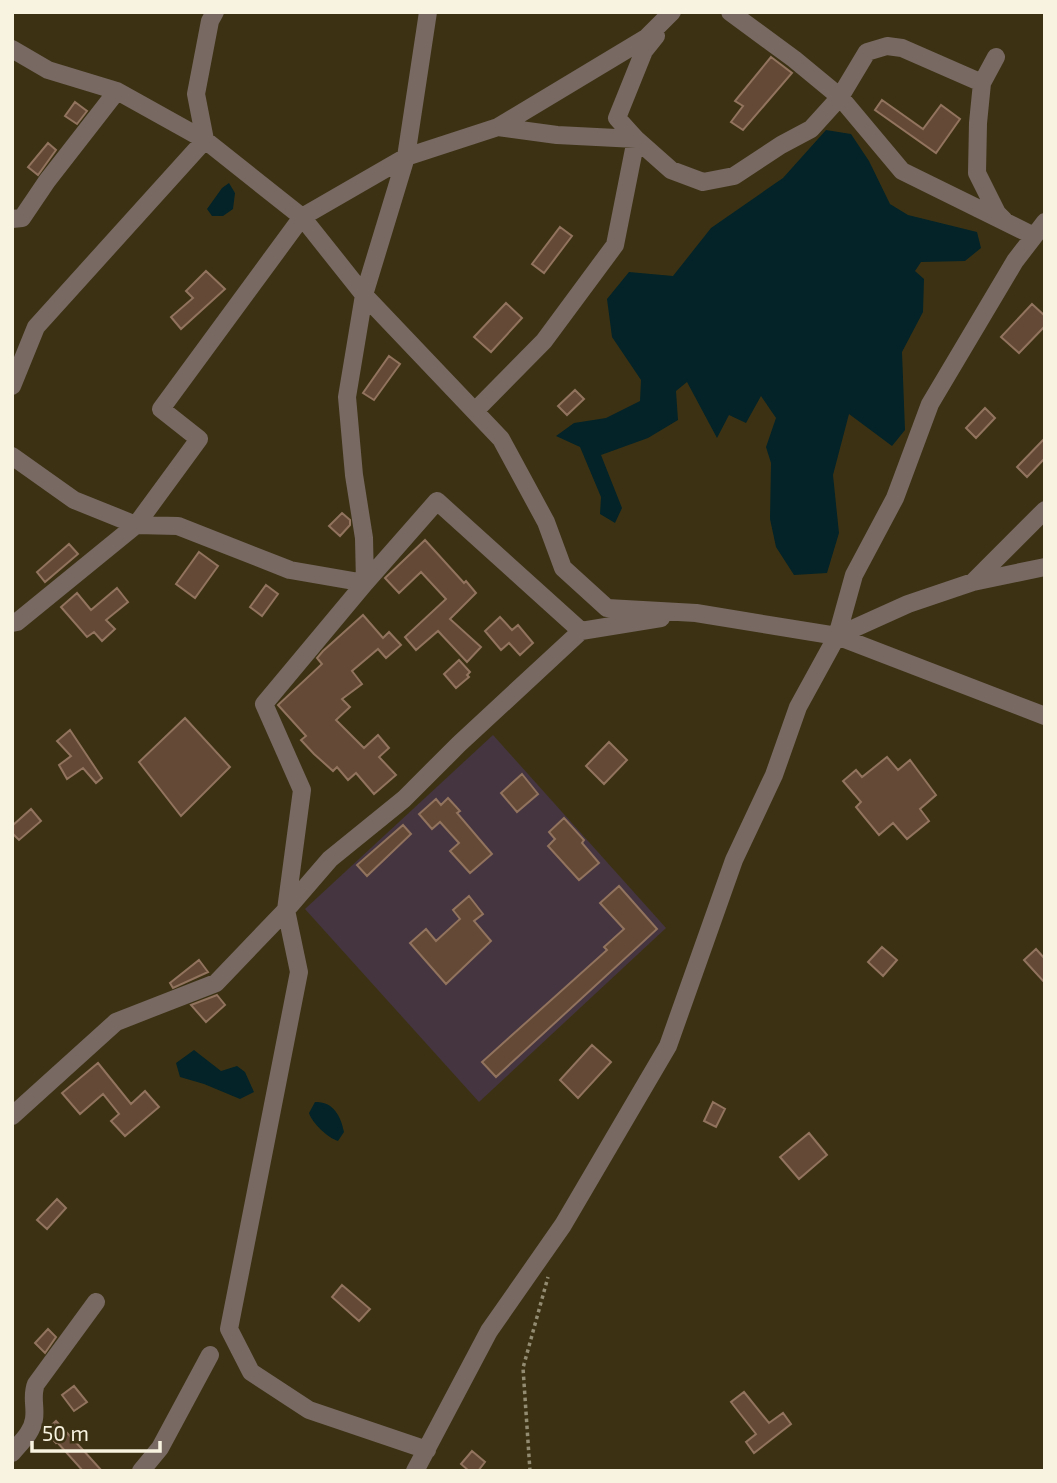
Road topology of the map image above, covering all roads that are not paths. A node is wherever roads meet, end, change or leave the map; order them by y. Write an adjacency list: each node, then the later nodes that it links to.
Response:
1 (215, 12): 12 (street)
2 (428, 12): 13 (street)
3 (674, 12): 10 (street); 11 (street)
4 (730, 12): 9 (street)
5 (12, 50): 8 (street)
6 (996, 57): 7 (street)
7 (982, 83): 9 (street); 16 (street)
8 (117, 92): 12 (street); 15 (street)
9 (840, 97): 11 (street); 16 (street)
10 (498, 127): 11 (street); 13 (street)
11 (636, 139): 20 (street)
12 (205, 140): 14 (street); 19 (street)
13 (406, 157): 14 (street); 18 (street)
14 (302, 217): 18 (street); 23 (street)
15 (16, 223)
16 (1007, 223): 17 (street)
17 (1040, 229): 30 (street)
18 (364, 295): 20 (street); 26 (street)
19 (12, 386)
20 (475, 411): 27 (street)
21 (12, 456): 23 (street)
22 (1045, 510): 25 (street)
23 (136, 525): 26 (street); 28 (street)
24 (1045, 567): 25 (street)
25 (973, 582): 30 (street)
26 (365, 583): 29 (street); 32 (street)
27 (696, 613): 29 (street); 30 (street)
28 (12, 623)
29 (581, 631): 32 (street)
30 (837, 636): 31 (street); 36 (street)
31 (1045, 716)
32 (286, 910): 33 (street); 36 (street)
33 (12, 1116)
34 (96, 1302): 37 (street)
35 (210, 1355): 38 (street)
36 (428, 1450): 39 (street)
37 (12, 1453)
38 (141, 1471)
39 (415, 1471)

